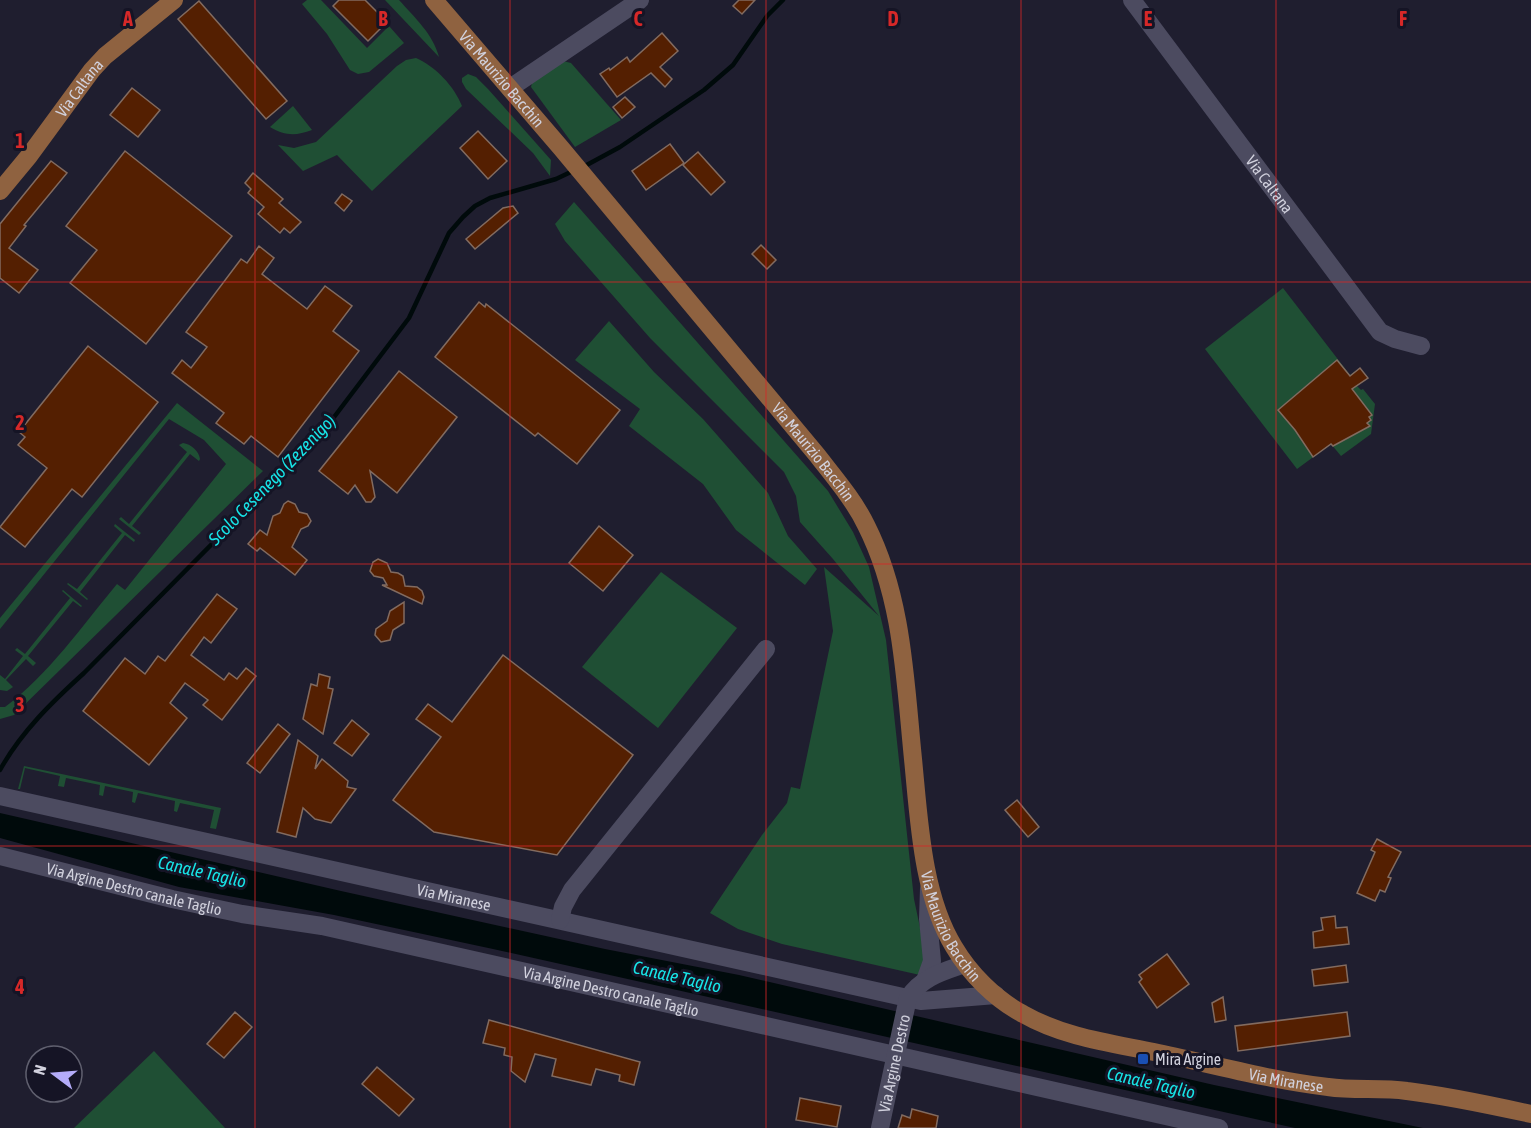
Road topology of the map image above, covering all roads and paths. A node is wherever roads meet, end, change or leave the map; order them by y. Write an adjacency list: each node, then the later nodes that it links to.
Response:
1 (174, 0): 6 (main road, Via Caltana)
2 (434, 0): 5 (main road, Via Maurizio Bacchin)
3 (640, 0): 5 (street)
4 (1132, 0): 7 (street, Via Caltana)
5 (510, 88): 11 (main road, Via Maurizio Bacchin)
6 (0, 191)
7 (1408, 342)
8 (766, 649): 12 (street)
9 (0, 796): 12 (street, Via Miranese)
10 (0, 856): 18 (street, Via Argine Destro canale Taglio)
11 (929, 881): 13 (main road, Via Maurizio Bacchin); 14 (street)
12 (560, 921): 17 (street, Via Miranese)
13 (965, 964): 14 (street); 15 (main road, Via Maurizio Bacchin); 16 (street)
14 (927, 978): 17 (street)
15 (996, 995): 16 (street, Via Miranese); 19 (main road, Via Miranese)
16 (944, 999): 17 (street, Via Miranese)
17 (907, 1003): 18 (street, Via Argine Destro)
18 (898, 1050): 20 (street, Via Argine Destro); 21 (street, Via Argine Destro canale Taglio)
19 (1531, 1114)
20 (880, 1128)
21 (1219, 1128)

